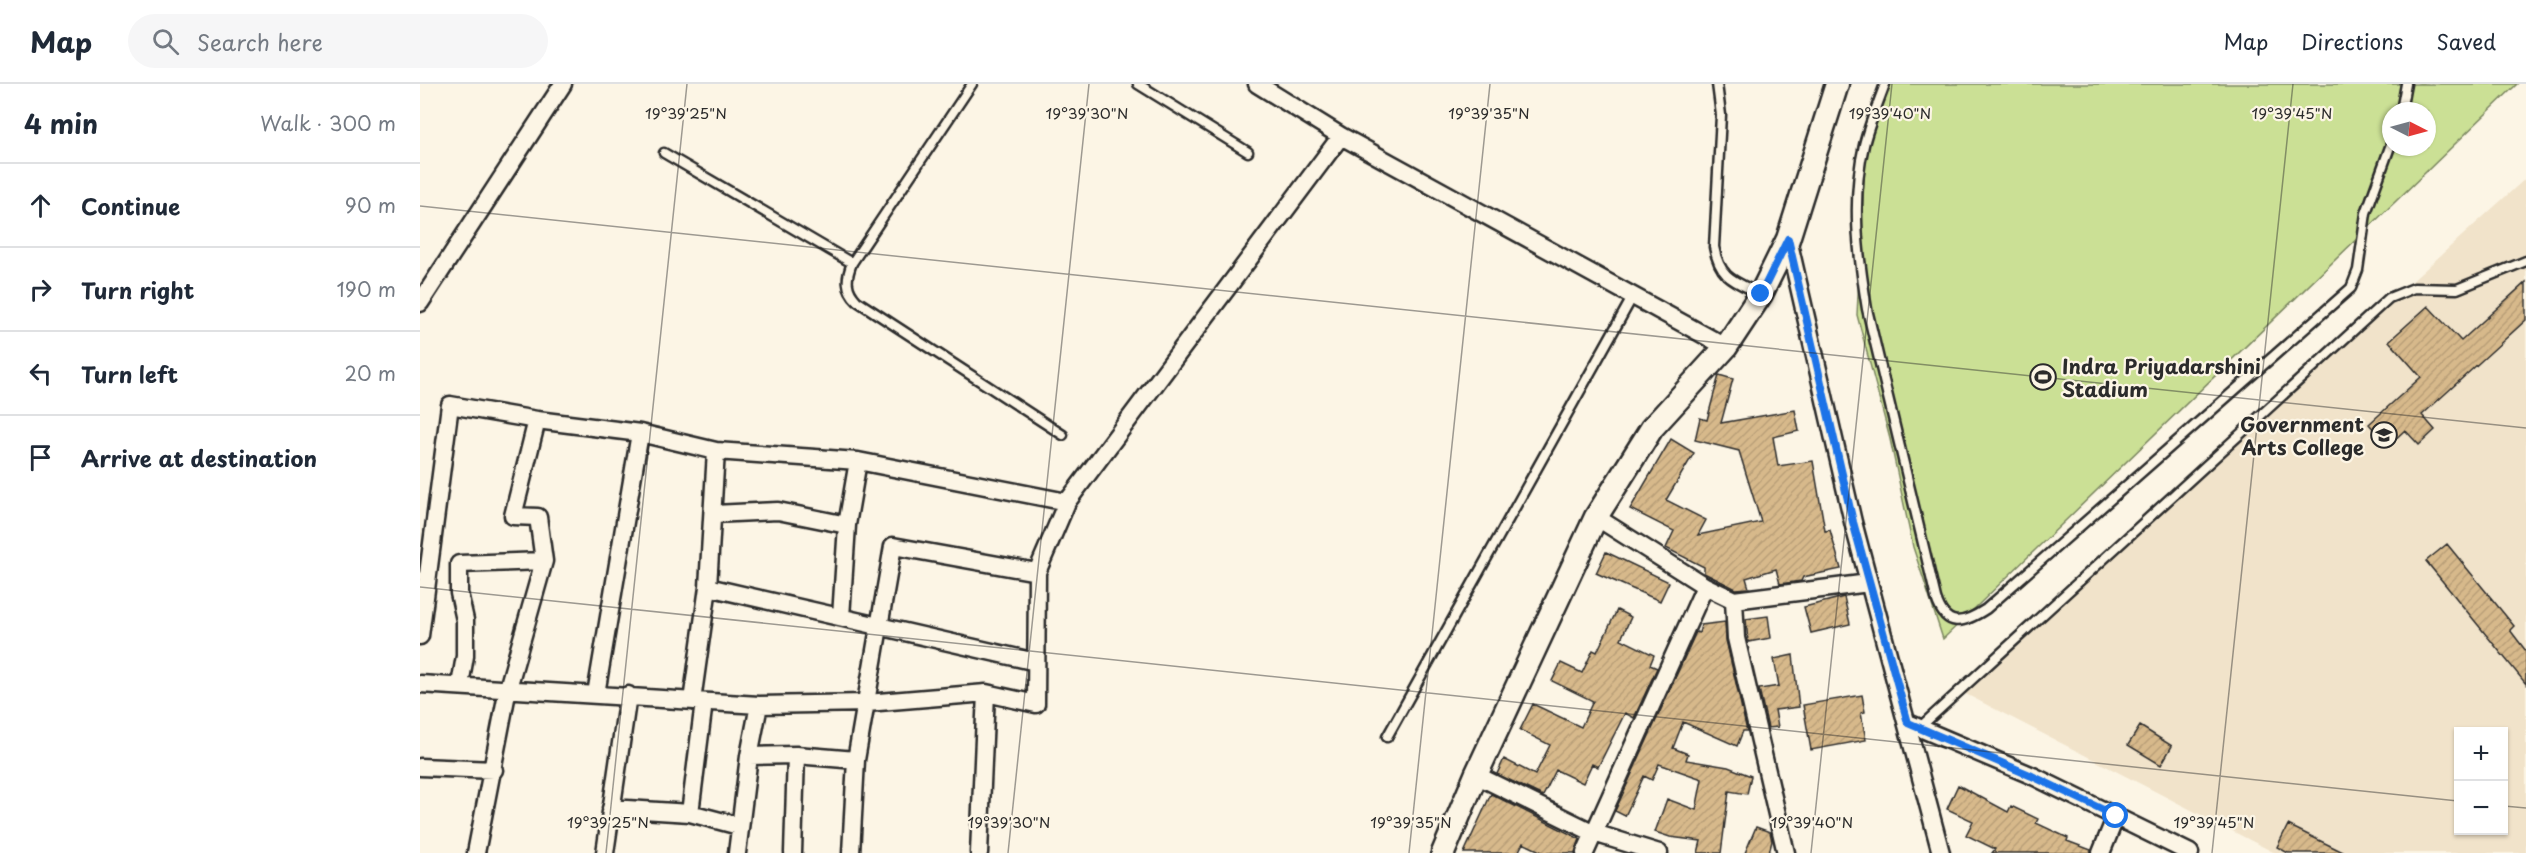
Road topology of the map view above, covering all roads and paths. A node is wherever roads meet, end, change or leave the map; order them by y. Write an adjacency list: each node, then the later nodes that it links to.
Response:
1 (563, 84): 19 (street)
2 (972, 84): 16 (lane)
3 (1138, 84): 11 (lane)
4 (1257, 84): 10 (street)
5 (1717, 84): 17 (lane)
6 (1837, 84): 14 (main road)
7 (1885, 84): 13 (lane)
8 (2406, 84): 9 (lane)
9 (2403, 102)
10 (1341, 136): 18 (street); 26 (street)
11 (1248, 152)
12 (664, 153): 16 (lane)
13 (2387, 156)
14 (1788, 239): 17 (main road); 32 (street)
15 (2526, 261): 49 (lane)
16 (852, 262): 23 (lane)
17 (1761, 294): 20 (main road)
18 (1633, 296): 20 (street); 50 (lane)
19 (420, 303)
20 (1726, 347): 28 (main road)
21 (537, 420): 22 (street); 30 (street); 38 (street)
22 (640, 433): 24 (street); 44 (street)
23 (1063, 435)
24 (716, 451): 25 (street); 27 (street)
25 (858, 461): 26 (street); 29 (street)
26 (1067, 502): 31 (street)
27 (714, 514): 29 (street); 34 (street)
28 (1596, 517): 33 (street); 56 (main road)
29 (847, 525): 36 (street)
30 (543, 561): 41 (street); 42 (street)
31 (1037, 572): 37 (street); 39 (street)
32 (1869, 583): 35 (street); 49 (street)
33 (1705, 586): 35 (street); 61 (street)
34 (708, 587): 36 (street); 46 (street)
35 (1734, 600): 71 (street)
36 (842, 617): 37 (street)
37 (880, 626): 39 (street); 47 (street)
38 (420, 636)
39 (1036, 662): 43 (street)
40 (420, 684): 41 (street)
41 (460, 685): 42 (street)
42 (508, 688): 44 (street); 55 (street)
43 (986, 693): 47 (street); 67 (street)
44 (596, 694): 45 (street)
45 (628, 696): 46 (street); 57 (street)
46 (698, 702): 48 (street); 58 (street)
47 (867, 703): 48 (street); 53 (street)
48 (759, 705): 52 (street)
49 (1913, 725): 59 (street); 72 (street)
50 (1387, 737)
51 (796, 754): 52 (street); 53 (street); 65 (street)
52 (749, 756): 60 (street)
53 (856, 760): 66 (street)
54 (420, 767): 55 (street)
55 (494, 770): 62 (street)
56 (1476, 775): 61 (street); 68 (main road)
57 (611, 808): 58 (street); 63 (street)
58 (690, 813): 60 (street)
59 (2116, 816): 73 (street); 74 (street)
60 (740, 826): 64 (street)
61 (1594, 833): 69 (street); 70 (street)
62 (476, 853)
63 (605, 853)
64 (736, 853)
65 (793, 853)
66 (851, 853)
67 (979, 853)
68 (1443, 853)
69 (1585, 853)
70 (1659, 853)
71 (1786, 853)
72 (1941, 853)
73 (2101, 853)
74 (2190, 853)

